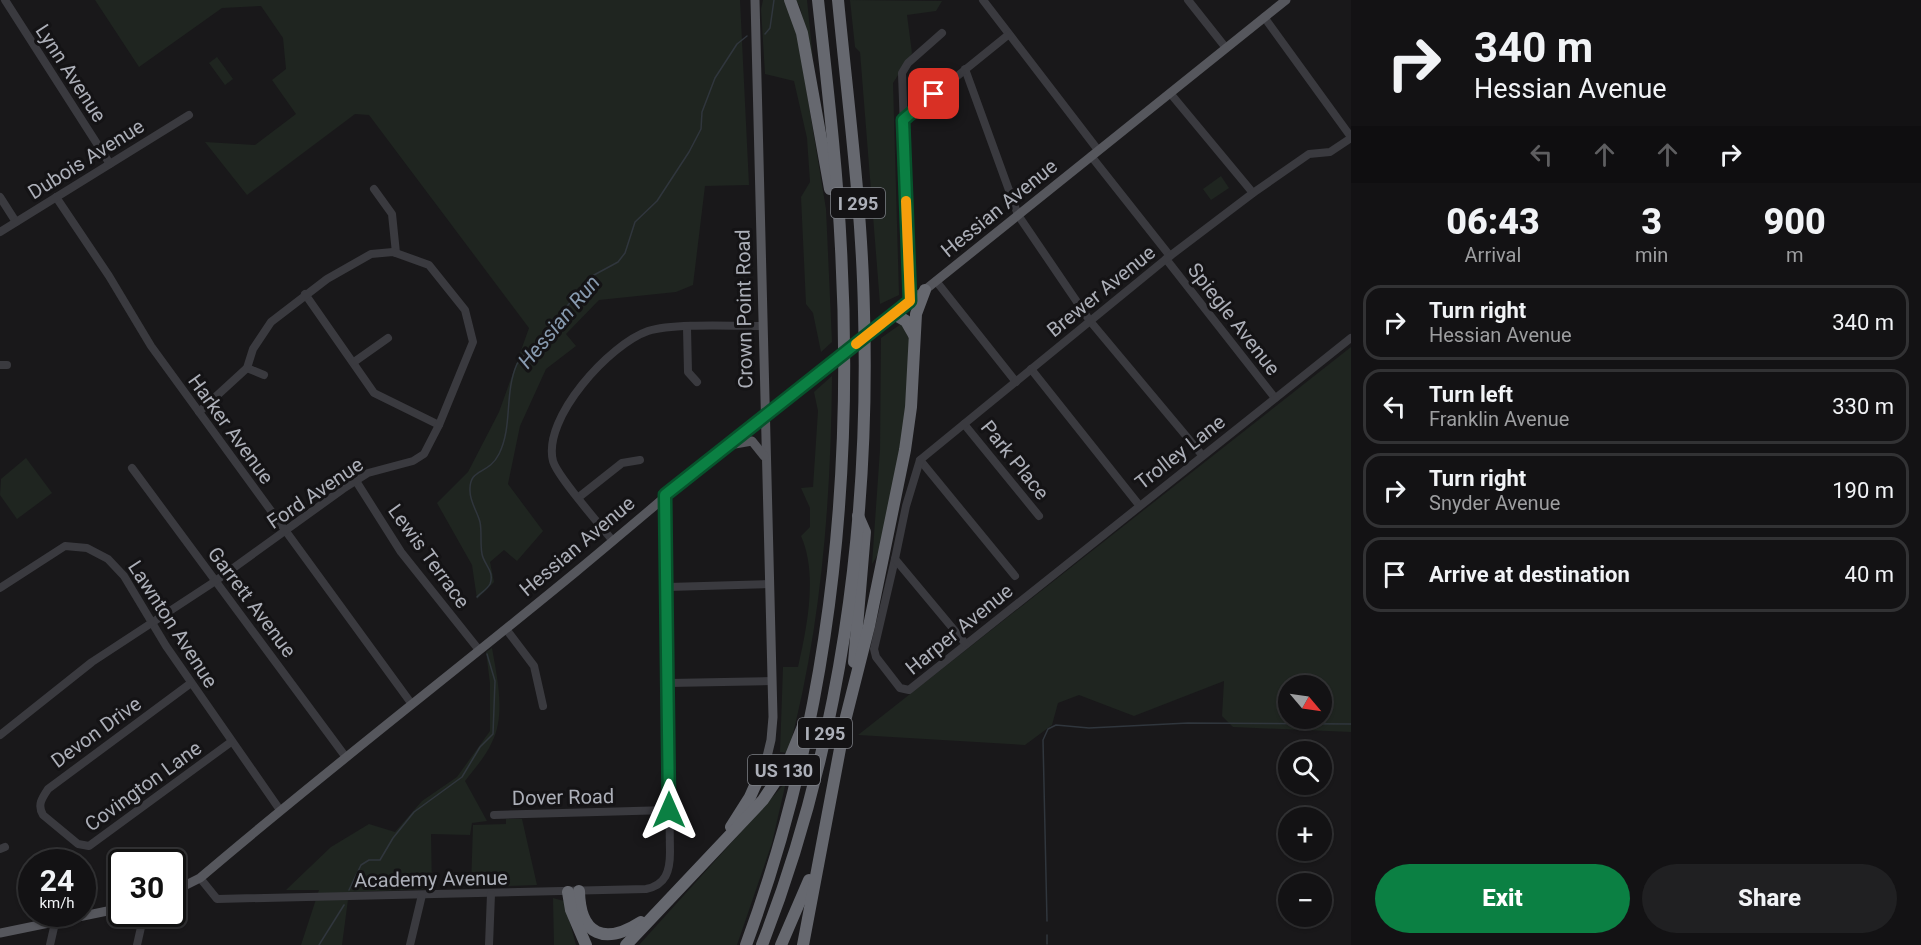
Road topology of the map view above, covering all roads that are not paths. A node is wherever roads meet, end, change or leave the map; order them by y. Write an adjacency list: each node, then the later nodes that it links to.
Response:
1 (5, 0): 19 (street, Lynn Avenue)
2 (755, 0): 36 (main road, Crown Point Road)
3 (790, 0): 25 (highway)
4 (818, 0): 25 (highway, I 295)
5 (838, 0): 62 (highway, I 295)
6 (983, 0): 11 (street, Spiegle Avenue)
7 (1188, 0): 12 (street)
8 (1286, 0): 9 (main road, Hessian Avenue)
9 (1264, 17): 12 (main road, Hessian Avenue); 17 (street)
10 (942, 33): 16 (street)
11 (1008, 35): 13 (street); 18 (street, Spiegle Avenue)
12 (1226, 48): 14 (main road, Hessian Avenue)
13 (966, 69): 16 (street); 24 (street)
14 (1170, 93): 18 (main road, Hessian Avenue); 21 (street)
15 (189, 115): 19 (street, Dubois Avenue)
16 (903, 120): 33 (street)
17 (1351, 137): 21 (street, Brewer Avenue)
18 (1095, 153): 24 (main road, Hessian Avenue); 29 (street, Spiegle Avenue)
19 (110, 164): 23 (street, Dubois Avenue)
20 (375, 189): 28 (street)
21 (1252, 194): 29 (street, Brewer Avenue)
22 (0, 197): 26 (street)
23 (56, 197): 26 (street, Dubois Avenue); 48 (street, Harker Avenue)
24 (1018, 215): 30 (main road, Hessian Avenue); 35 (street)
25 (839, 218): 77 (highway, I 295)
26 (15, 222): 27 (street, Dubois Avenue)
27 (0, 232)
28 (396, 253): 32 (street); 51 (street, Ford Avenue)
29 (1168, 258): 35 (street, Brewer Avenue); 47 (street, Spiegle Avenue)
30 (936, 281): 31 (main road, Hessian Avenue); 46 (street)
31 (925, 290): 33 (main road, Hessian Avenue); 38 (highway)
32 (305, 294): 41 (street); 42 (street)
33 (910, 301): 34 (main road, Hessian Avenue)
34 (892, 317): 38 (highway); 49 (main road, Hessian Avenue, bridge)
35 (1090, 321): 43 (street, Brewer Avenue); 53 (street)
36 (762, 326): 37 (street); 49 (main road, Crown Point Road)
37 (687, 328): 45 (street); 60 (street)
38 (914, 336): 83 (highway)
39 (388, 338): 41 (street)
40 (1351, 338): 47 (street, Trolley Lane)
41 (354, 362): 51 (street)
42 (247, 368): 44 (street); 48 (street)
43 (1030, 369): 46 (street, Brewer Avenue); 61 (street)
44 (264, 375)
45 (697, 382)
46 (1016, 382): 50 (street, Brewer Avenue)
47 (1275, 398): 53 (street, Trolley Lane)
48 (199, 412): 64 (street, Harker Avenue)
49 (764, 414): 52 (main road, Hessian Avenue); 54 (main road, Crown Point Road)
50 (964, 424): 56 (street, Brewer Avenue); 63 (street, Park Place)
51 (439, 425): 58 (street, Ford Avenue)
52 (726, 445): 54 (main road); 59 (main road, Hessian Avenue)
53 (1202, 455): 61 (street, Trolley Lane)
54 (765, 458): 69 (main road, Crown Point Road)
55 (639, 460): 60 (street)
56 (920, 460): 66 (street); 67 (street)
57 (132, 468): 68 (street, Garrett Avenue)
58 (356, 481): 64 (street, Ford Avenue); 76 (street, Lewis Terrace)
59 (665, 495): 65 (main road, Hessian Avenue); 70 (street)
60 (579, 497): 65 (street)
61 (1139, 505): 72 (street, Trolley Lane)
62 (858, 515): 83 (highway, US 130); 111 (highway, I 295)
63 (1039, 516)
64 (285, 532): 68 (street, Ford Avenue); 81 (street, Harker Avenue)
65 (613, 541): 74 (main road, Hessian Avenue)
66 (895, 559): 75 (street); 75 (street, Harper Avenue)
67 (1015, 576)
68 (214, 582): 73 (street, Ford Avenue); 86 (street, Garrett Avenue)
69 (770, 584): 70 (street); 78 (main road, Crown Point Road)
70 (668, 587): 80 (street)
71 (0, 588): 73 (street, Lawnton Avenue)
72 (1029, 594): 75 (street, Harper Avenue)
73 (152, 621): 79 (street, Lawnton Avenue); 84 (street, Ford Avenue)
74 (506, 629): 76 (main road, Hessian Avenue); 82 (street)
75 (965, 643)
76 (479, 650): 81 (main road, Hessian Avenue)
77 (821, 656): 93 (highway, US 130); 110 (highway, I 295)
78 (772, 681): 80 (street); 87 (main road, Crown Point Road)
79 (191, 683): 85 (street, Lawnton Avenue); 91 (street, Devon Drive)
80 (669, 683): 89 (street)
81 (411, 703): 86 (main road, Hessian Avenue)
82 (543, 706)
83 (846, 717): 92 (highway, US 130)
84 (0, 735)
85 (231, 742): 88 (street, Lawnton Avenue); 91 (street, Covington Lane)
86 (345, 756): 88 (main road, Hessian Avenue)
87 (766, 761): 93 (highway)
88 (280, 810): 94 (main road, Hessian Avenue)
89 (669, 810): 90 (street, Dover Road); 96 (street, Academy Avenue)
90 (494, 815)
91 (45, 818)
92 (819, 848): 112 (highway); 113 (highway, US 130)
93 (705, 861): 99 (highway, US 130)
94 (200, 878): 95 (main road, Hessian Avenue); 98 (street, Academy Avenue)
95 (186, 885)
96 (573, 891): 97 (street, Academy Avenue); 99 (highway); 108 (highway)
97 (491, 894): 98 (street, Academy Avenue); 107 (street)
98 (422, 895): 106 (street)
99 (655, 913): 109 (highway, US 130)
100 (33, 927): 103 (main road)
101 (54, 927): 104 (street)
102 (141, 927): 105 (street)
103 (0, 933)
104 (50, 945)
105 (137, 945)
106 (410, 945)
107 (489, 945)
108 (586, 945)
109 (626, 945)
110 (746, 945)
111 (762, 945)
112 (781, 945)
113 (803, 945)

